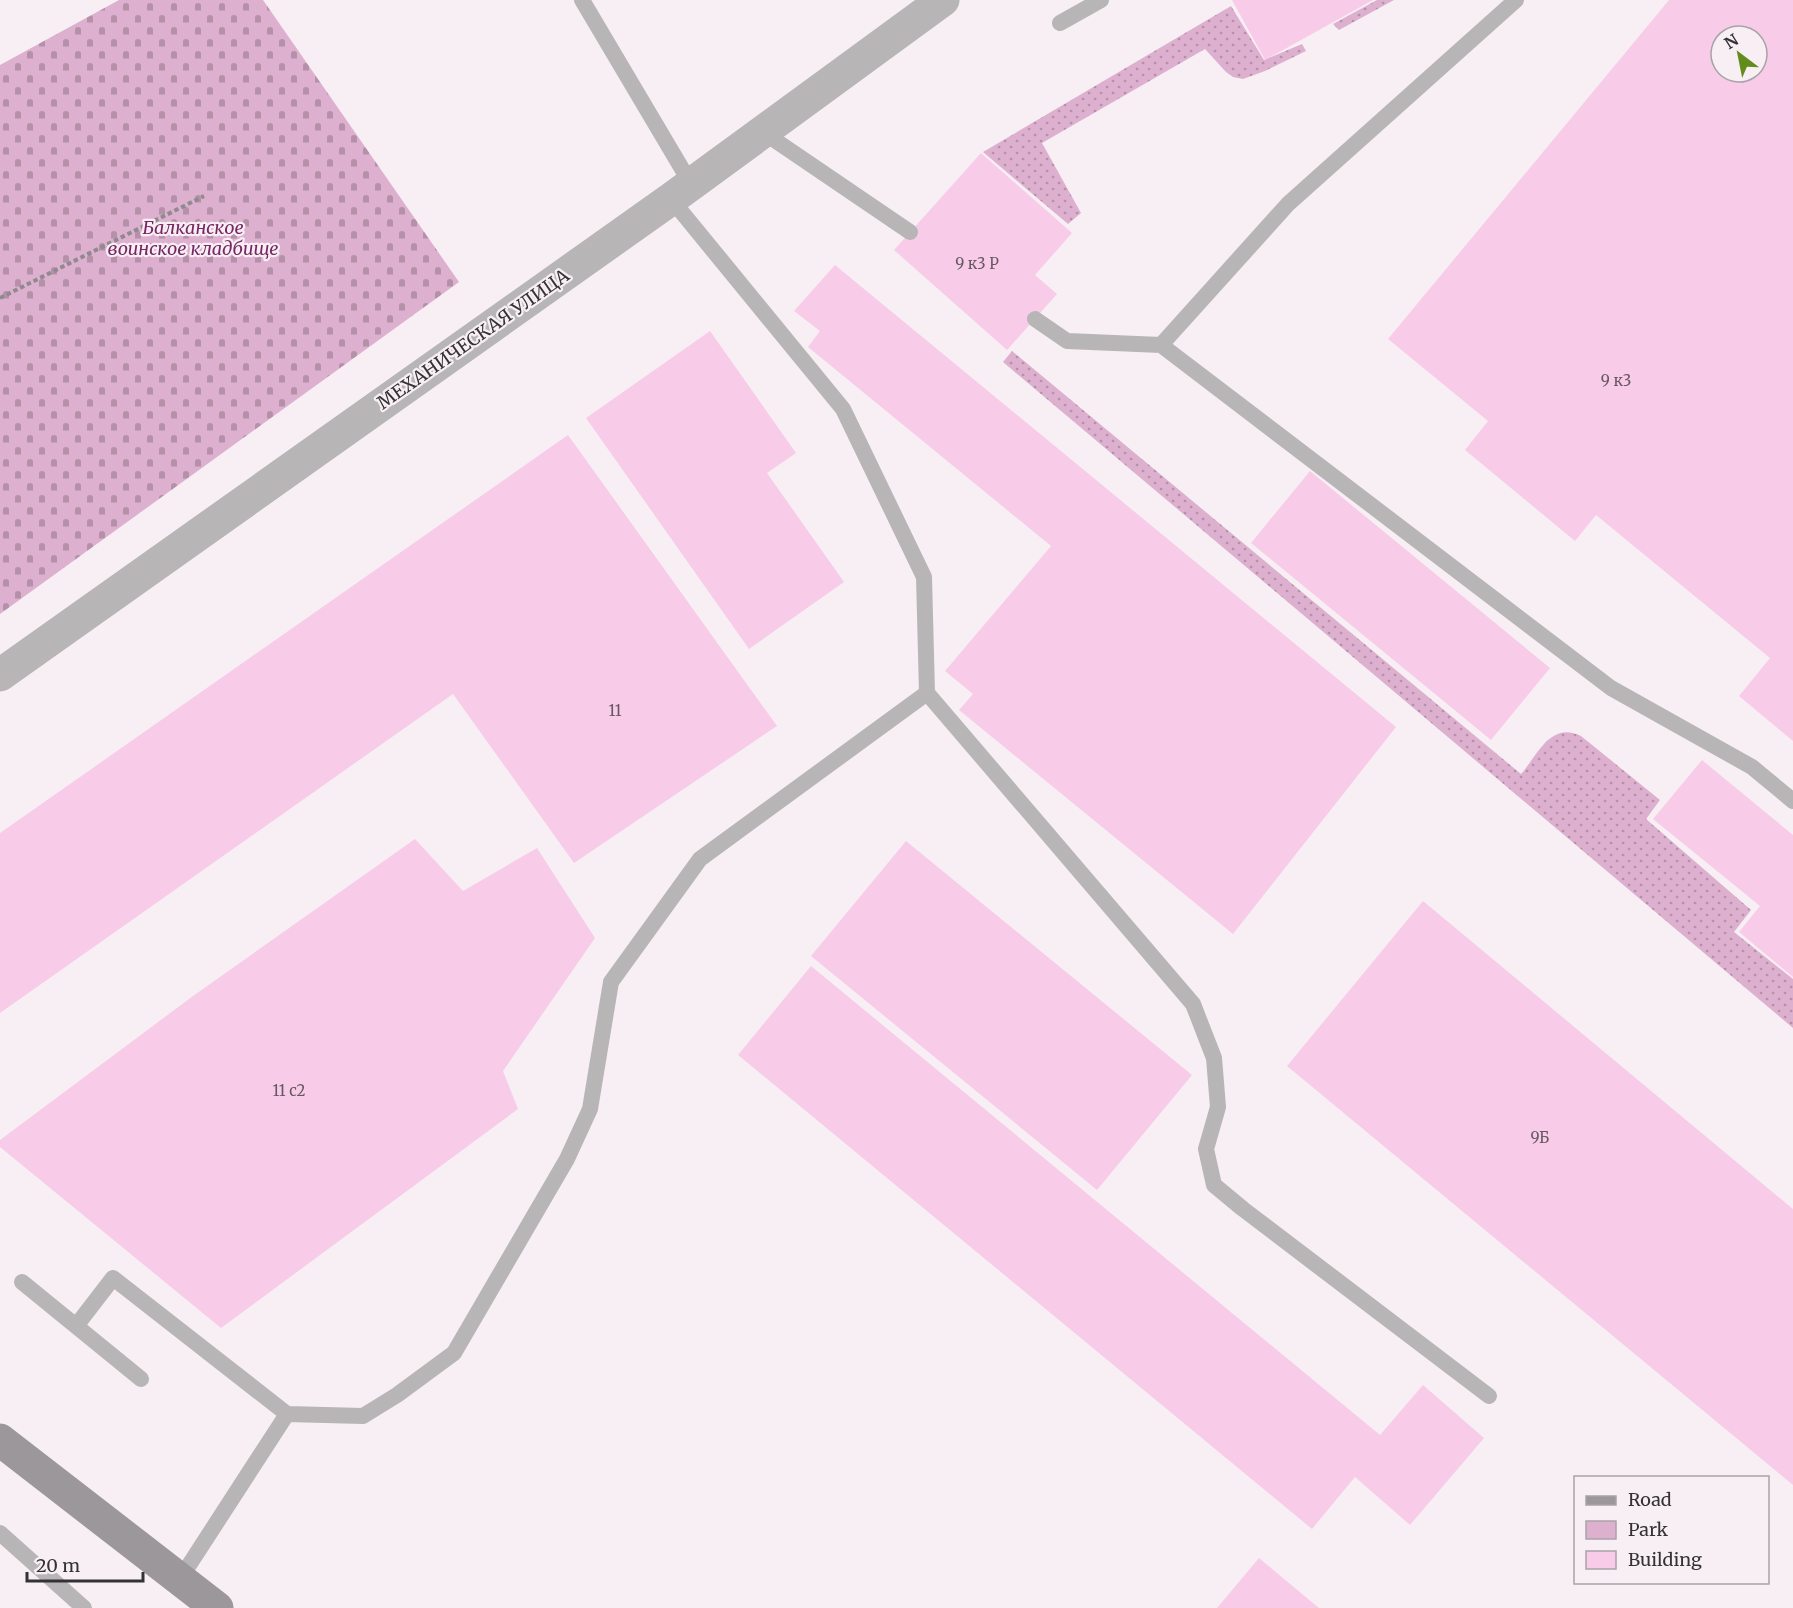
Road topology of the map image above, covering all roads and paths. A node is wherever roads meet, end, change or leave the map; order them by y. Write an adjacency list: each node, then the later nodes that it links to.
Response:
1 (582, 0): 7 (lane)
2 (1101, 0): 5 (lane)
3 (1516, 0): 12 (lane)
4 (939, 1): 6 (street, МЕХАНИЧЕСКАЯ УЛИЦА)
5 (1060, 23)
6 (763, 132): 7 (street, МЕХАНИЧЕСКАЯ УЛИЦА); 9 (lane)
7 (681, 192): 13 (street, МЕХАНИЧЕСКАЯ УЛИЦА); 14 (lane)
8 (204, 196): 10 (path)
9 (910, 232)
10 (0, 298)
11 (1035, 319): 12 (lane)
12 (1161, 345): 15 (lane)
13 (0, 675)
14 (927, 693): 19 (lane); 20 (lane)
15 (1793, 801)
16 (21, 1282): 17 (lane)
17 (76, 1326): 18 (lane); 20 (lane)
18 (141, 1378)
19 (1489, 1396)
20 (287, 1414): 23 (lane)
21 (0, 1440): 23 (main road)
22 (0, 1533): 24 (lane)
23 (180, 1579): 25 (main road)
24 (84, 1608)
25 (217, 1608)

